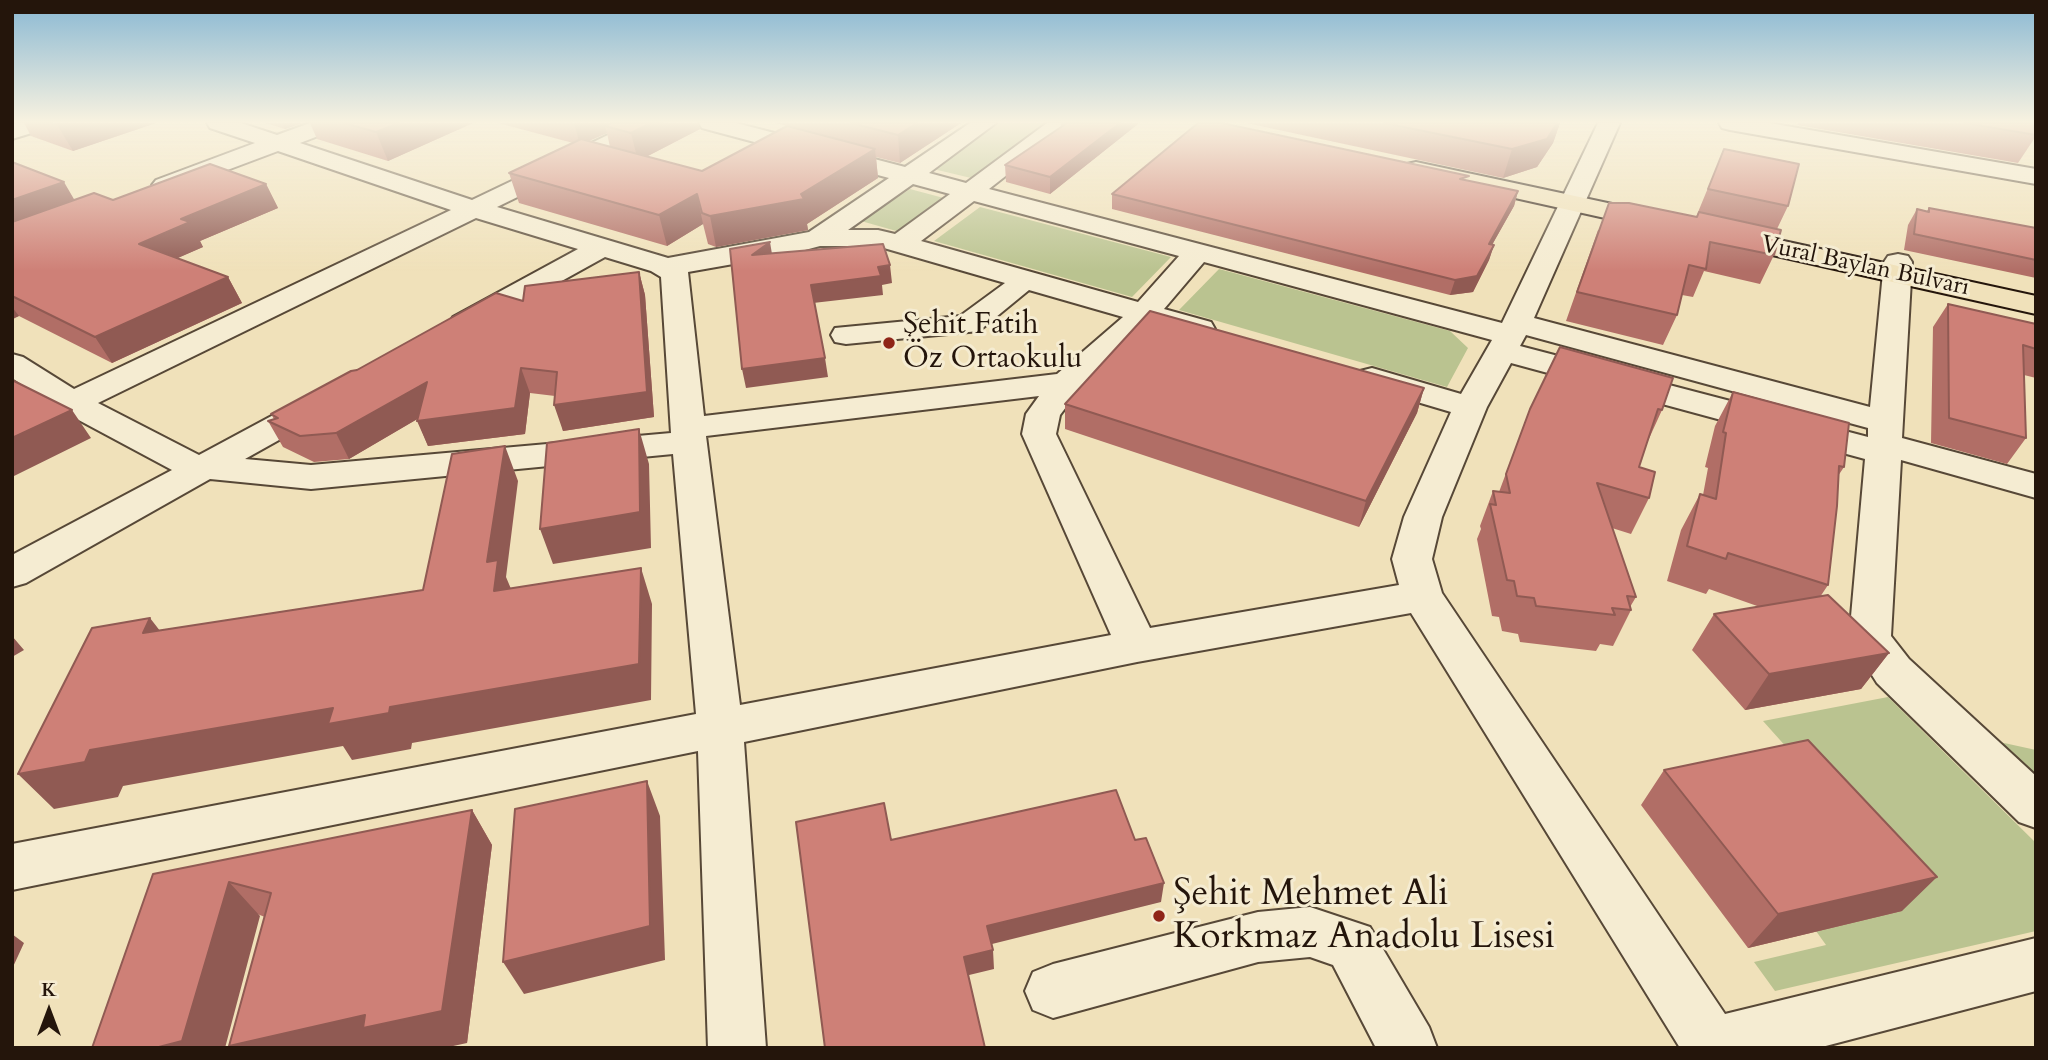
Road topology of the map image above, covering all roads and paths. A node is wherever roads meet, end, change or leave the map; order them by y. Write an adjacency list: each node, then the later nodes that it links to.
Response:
1 (200, 172): 13 (street)
2 (367, 172): 15 (street)
3 (549, 172): 15 (street)
4 (899, 172): 10 (street)
5 (913, 172): 10 (street)
6 (994, 172): 12 (street)
7 (1457, 172): 14 (main road, Vural Baylan Bulvarı)
8 (1586, 172): 14 (street)
9 (2010, 172): 11 (street)
10 (909, 175): 12 (street); 16 (street)
11 (2036, 177)
12 (969, 191): 17 (street); 19 (street)
13 (139, 195)
14 (1574, 198): 21 (main road, Vural Baylan Bulvarı); 28 (street)
15 (474, 209): 18 (street); 34 (street)
16 (819, 238): 17 (street); 20 (street)
17 (900, 244): 22 (street)
18 (602, 247): 20 (street); 29 (street)
19 (1198, 252): 25 (street); 28 (street)
20 (667, 267): 36 (street)
21 (1897, 268): 23 (main road, Vural Baylan Bulvarı); 24 (main road, Vural Baylan Bulvarı); 37 (street)
22 (1023, 279): 25 (street); 26 (street)
23 (2036, 292)
24 (2036, 304)
25 (1145, 313): 27 (street); 32 (street)
26 (846, 335)
27 (1223, 335)
28 (1510, 336): 35 (street); 37 (street)
29 (433, 341)
30 (12, 364): 34 (street)
31 (1340, 369): 35 (street)
32 (1067, 383): 36 (street); 42 (street)
33 (349, 387): 38 (street)
34 (72, 403): 38 (street)
35 (1470, 407): 41 (street)
36 (689, 435): 38 (street); 43 (street)
37 (1885, 440): 39 (street); 44 (street)
38 (204, 467): 40 (street)
39 (2036, 486)
40 (12, 573)
41 (1422, 596): 42 (street); 48 (street)
42 (1137, 646): 43 (street)
43 (720, 730): 45 (street); 49 (street)
44 (2036, 807)
45 (12, 867)
46 (2036, 964): 48 (street)
47 (1053, 991): 50 (street)
48 (1714, 1047)
49 (737, 1048)
50 (1408, 1048)

